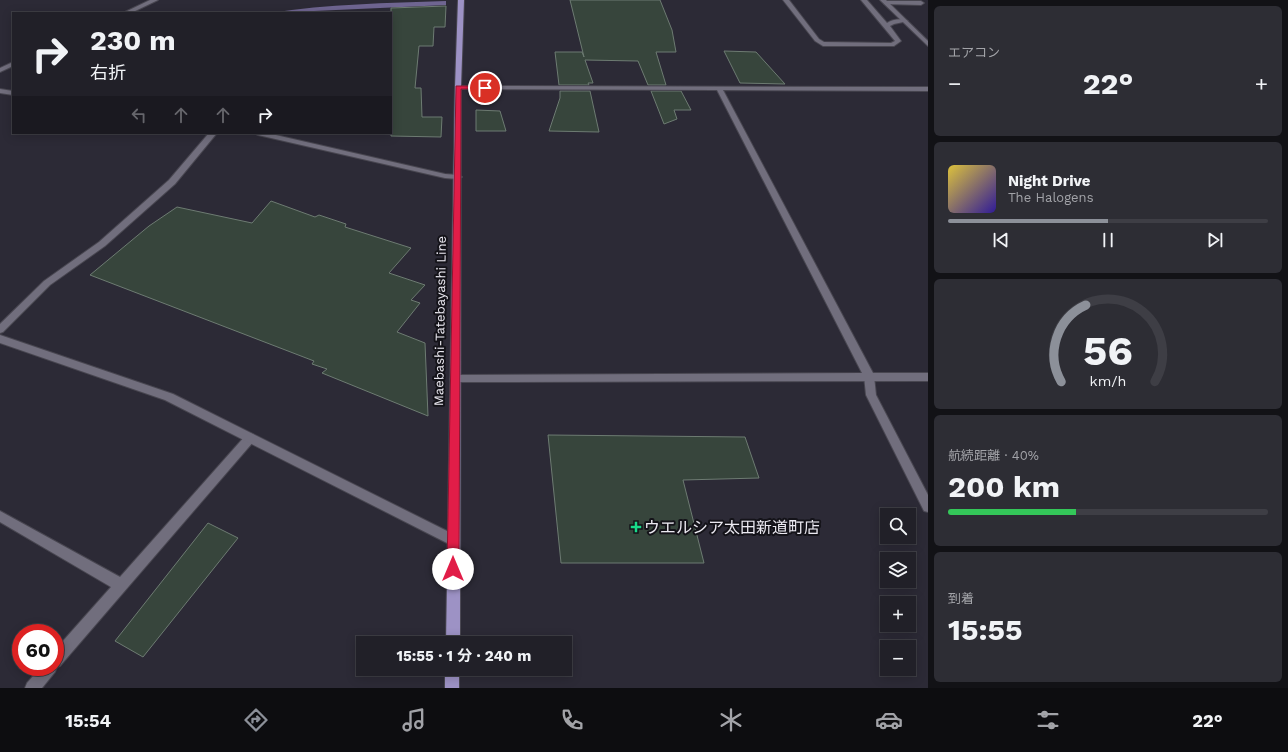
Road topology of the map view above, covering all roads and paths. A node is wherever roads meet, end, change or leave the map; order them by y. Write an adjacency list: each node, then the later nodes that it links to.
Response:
1 (155, 0): 7 (street)
2 (461, 0): 13 (main road, Maebashi-Tatebayashi Line)
3 (786, 0): 9 (street)
4 (864, 0): 9 (street)
5 (884, 2): 6 (street); 8 (street)
6 (920, 3)
7 (128, 12)
8 (905, 22): 9 (street); 10 (street)
9 (887, 26)
10 (928, 44)
11 (12, 64): 12 (street)
12 (0, 70)
13 (458, 88): 14 (street); 20 (main road, Maebashi-Tatebayashi Line)
14 (719, 88): 15 (street); 23 (street)
15 (928, 89)
16 (0, 91): 17 (street)
17 (12, 93)
18 (212, 134): 21 (street)
19 (262, 134): 20 (street)
20 (458, 177): 25 (main road, Maebashi-Tatebayashi Line)
21 (0, 330)
22 (0, 339): 26 (street)
23 (868, 376): 24 (street); 25 (street); 27 (street)
24 (928, 377)
25 (455, 380): 29 (main road, Maebashi-Tatebayashi Line)
26 (250, 438): 29 (street); 30 (street)
27 (928, 506)
28 (0, 516): 30 (street)
29 (453, 540): 31 (main road, Maebashi-Tatebayashi Line)
30 (121, 585): 32 (street)
31 (452, 636)
32 (64, 651)
33 (42, 676): 35 (street)
34 (452, 676): 36 (main road)
35 (32, 688)
36 (452, 688)

